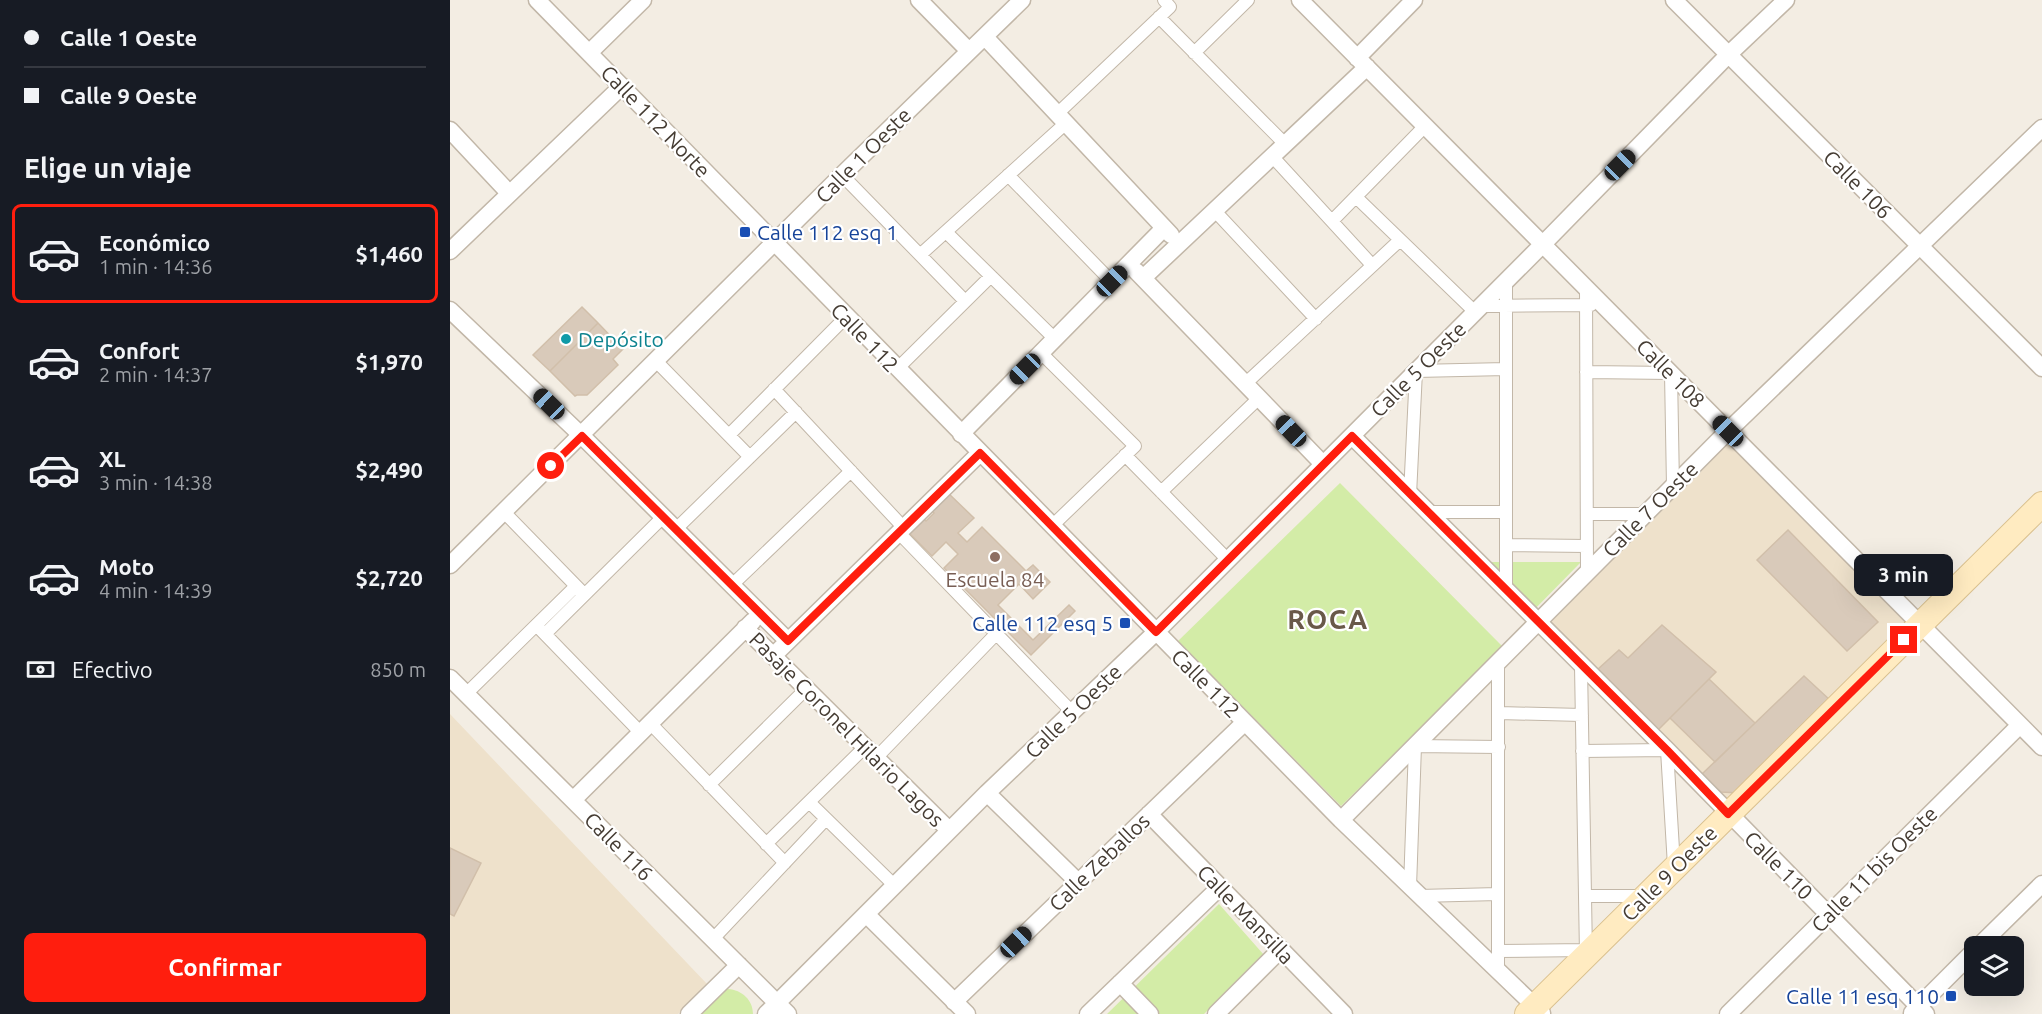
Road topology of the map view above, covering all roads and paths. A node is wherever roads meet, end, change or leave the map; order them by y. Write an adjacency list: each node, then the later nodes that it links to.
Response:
1 (537, 0): 14 (street, Calle 112 Norte)
2 (644, 0): 14 (street)
3 (919, 0): 13 (street)
4 (1022, 0): 12 (street, Calle 1 Oeste)
5 (1248, 0): 15 (street)
6 (1300, 0): 17 (street, Calle 108)
7 (1414, 0): 17 (street)
8 (1674, 0): 16 (street, Calle 106)
9 (1786, 0): 16 (street, Calle 5 Oeste)
10 (1167, 3): 11 (street)
11 (1159, 17): 15 (street); 19 (street)
12 (985, 37): 13 (street, Calle 1 Oeste); 19 (street)
13 (969, 51): 25 (street, Calle 1 Oeste)
14 (589, 53): 18 (street, Calle 112 Norte)
15 (1194, 53): 23 (street)
16 (1729, 54): 36 (street, Calle 5 Oeste); 37 (street, Calle 106)
17 (1362, 62): 20 (street, Calle 108); 23 (street)
18 (622, 86): 27 (street); 34 (street, Calle 112 Norte)
19 (1062, 119): 26 (street); 31 (street)
20 (1425, 126): 28 (street); 36 (street, Calle 108)
21 (2042, 128): 37 (street, Calle 7 Oeste)
22 (450, 130): 27 (street)
23 (1285, 144): 24 (street)
24 (1272, 156): 29 (street); 30 (street)
25 (842, 175): 34 (street, Calle 1 Oeste); 39 (street)
26 (1008, 175): 32 (street); 44 (street)
27 (509, 193): 38 (street)
28 (1356, 197): 30 (street); 33 (street)
29 (1214, 210): 35 (street); 54 (street)
30 (1332, 221): 41 (street)
31 (1164, 228): 35 (street); 40 (street)
32 (946, 232): 39 (street); 42 (street)
33 (1400, 240): 41 (street); 51 (street)
34 (775, 243): 53 (street, Calle 112); 57 (street, Calle 1 Oeste)
35 (1179, 243): 43 (street)
36 (1543, 244): 45 (street, Calle 5 Oeste); 46 (street, Calle 108)
37 (1920, 246): 58 (street, Calle 106); 68 (street, Calle 7 Oeste)
38 (450, 250)
39 (920, 255): 47 (street)
40 (1129, 264): 43 (street); 44 (street)
41 (1372, 266): 54 (street)
42 (991, 276): 47 (street); 55 (street)
43 (1143, 278): 64 (street)
44 (1112, 281): 55 (street)
45 (1506, 281): 50 (street); 51 (street, Calle 5 Oeste)
46 (1586, 287): 48 (street); 49 (street, Calle 108)
47 (965, 301): 59 (street)
48 (1586, 305): 49 (street); 50 (street); 62 (street)
49 (1603, 305): 63 (street, Calle 108)
50 (1505, 306): 51 (street); 60 (street)
51 (1478, 309): 61 (street, Calle 5 Oeste)
52 (450, 310): 71 (street, Pasaje Coronel Hilario Lagos)
53 (846, 317): 59 (street, Calle 112); 65 (street)
54 (1316, 319): 64 (street)
55 (1055, 339): 56 (street)
56 (1041, 352): 69 (street); 74 (street)
57 (656, 361): 70 (street); 71 (street, Calle 1 Oeste)
58 (2042, 368)
59 (897, 369): 69 (street, Calle 112)
60 (1506, 369): 61 (street); 84 (street)
61 (1416, 371): 72 (street, Calle 5 Oeste); 80 (street)
62 (1586, 372): 63 (street); 85 (street)
63 (1671, 373): 68 (street, Calle 108); 78 (street)
64 (1245, 384): 66 (street)
65 (774, 389): 67 (street); 70 (street)
66 (1259, 398): 76 (street); 79 (street)
67 (796, 412): 75 (street); 77 (street)
68 (1728, 431): 78 (street, Calle 7 Oeste); 101 (street, Calle 108)
69 (961, 434): 73 (street, Calle 112)
70 (729, 435): 75 (street)
71 (582, 436): 82 (street, Calle 1 Oeste); 87 (street, Pasaje Coronel Hilario Lagos)
72 (1352, 436): 76 (street, Calle 5 Oeste); 80 (street, Calle 110)
73 (980, 453): 88 (street, Calle 112); 90 (street)
74 (1125, 455): 79 (street); 88 (street)
75 (750, 457): 89 (street)
76 (1323, 464): 93 (street, Calle 5 Oeste)
77 (851, 471): 90 (street); 96 (street)
78 (1673, 487): 86 (street, Calle 7 Oeste)
79 (1161, 492): 93 (street)
80 (1410, 495): 83 (street, Calle 110)
81 (2042, 504): 101 (main road, Calle 9 Oeste)
82 (504, 512): 94 (street, Calle 1 Oeste); 97 (street)
83 (1427, 512): 84 (street); 98 (street, Calle 110)
84 (1506, 512): 91 (street)
85 (1587, 514): 86 (street); 92 (street)
86 (1646, 514): 95 (street, Calle 7 Oeste)
87 (663, 517): 89 (street, Pasaje Coronel Hilario Lagos); 97 (street)
88 (1052, 526): 104 (street, Calle 112)
89 (676, 529): 96 (street, Pasaje Coronel Hilario Lagos)
90 (901, 531): 105 (street); 106 (street)
91 (1506, 545): 92 (street); 98 (street)
92 (1587, 546): 95 (street)
93 (1228, 560): 104 (street, Calle 5 Oeste)
94 (450, 565)
95 (1587, 573): 100 (street, Calle 7 Oeste)
96 (732, 585): 99 (street, Pasaje Coronel Hilario Lagos)
97 (580, 591): 103 (street)
98 (1506, 591): 100 (street, Calle 110)
99 (760, 613): 102 (street); 106 (street, Pasaje Coronel Hilario Lagos)
100 (1538, 623): 108 (street, Calle 7 Oeste); 109 (street, Calle 110)
101 (1920, 624): 117 (street, Calle 108); 130 (main road, Calle 9 Oeste)
102 (745, 628): 107 (street, Pasaje Coronel Hilario Lagos); 118 (street)
103 (541, 630): 112 (street); 118 (street)
104 (1156, 632): 113 (street, Calle 5 Oeste); 116 (street, Calle 112)
105 (996, 634): 113 (street); 124 (street)
106 (788, 641): 107 (street)
107 (773, 656): 111 (street, Pasaje Coronel Hilario Lagos)
108 (1498, 662): 114 (street); 119 (street, Calle 7 Oeste)
109 (1581, 666): 115 (street); 122 (street, Calle 110)
110 (450, 678): 112 (street, Calle 116)
111 (806, 689): 124 (street, Pasaje Coronel Hilario Lagos); 125 (street)
112 (465, 694): 127 (street, Calle 116)
113 (1072, 712): 126 (street, Calle 5 Oeste)
114 (1499, 713): 115 (street); 120 (street)
115 (1582, 714): 123 (street)
116 (1245, 722): 129 (street, Calle Zeballos); 132 (street, Calle 112)
117 (2020, 725): 121 (street, Calle 108); 146 (street, Calle 11 bis Oeste)
118 (645, 728): 125 (street); 127 (street)
119 (1415, 746): 120 (street); 132 (street, Calle 7 Oeste); 141 (street)
120 (1499, 747): 142 (street)
121 (2042, 747)
122 (1667, 750): 123 (street); 130 (street, Calle 110); 136 (street)
123 (1582, 751): 143 (street)
124 (870, 752): 128 (street); 133 (street, Pasaje Coronel Hilario Lagos)
125 (710, 785): 134 (street)
126 (987, 793): 133 (street, Calle 5 Oeste); 137 (street)
127 (573, 800): 148 (street, Calle 116)
128 (809, 802): 131 (street); 134 (street)
129 (1149, 814): 137 (street, Calle Zeballos); 140 (street, Calle Mansilla)
130 (1728, 814): 136 (main road, Calle 9 Oeste); 146 (street, Calle 110)
131 (826, 819): 135 (street); 139 (street)
132 (1341, 820): 141 (street, Calle 112)
133 (949, 830): 139 (street, Calle 5 Oeste)
134 (766, 844): 135 (street)
135 (785, 863): 148 (street)
136 (1674, 868): 144 (main road, Calle 9 Oeste)
137 (1078, 882): 156 (street, Calle Zeballos)
138 (2042, 884): 147 (street)
139 (894, 885): 145 (street, Calle 5 Oeste)
140 (1220, 887): 149 (street, Calle Mansilla); 155 (street)
141 (1415, 891): 142 (street); 154 (street, Calle 112)
142 (1498, 894): 150 (street)
143 (1585, 896): 144 (street); 151 (street)
144 (1646, 896): 151 (main road, Calle 9 Oeste)
145 (866, 914): 156 (street); 157 (street, Calle 5 Oeste)
146 (1828, 915): 159 (street, Calle 110); 166 (street, Calle 11 bis Oeste)
147 (1989, 936)
148 (712, 939): 153 (street, Calle 116)
149 (1281, 949): 164 (street); 165 (street, Calle Mansilla)
150 (1498, 951): 151 (street); 154 (street)
151 (1586, 952): 158 (main road, Calle 9 Oeste)
152 (1964, 962): 159 (street)
153 (739, 965): 157 (street, Calle 116); 160 (street)
154 (1498, 972): 158 (street, Calle 112)
155 (1120, 983): 162 (street); 163 (street)
156 (954, 1002): 161 (street)
157 (777, 1010)
158 (1535, 1012)
159 (1919, 1012)
160 (689, 1014)
161 (967, 1014)
162 (1088, 1014)
163 (1150, 1014)
164 (1216, 1014)
165 (1344, 1014)
166 (1728, 1014)

